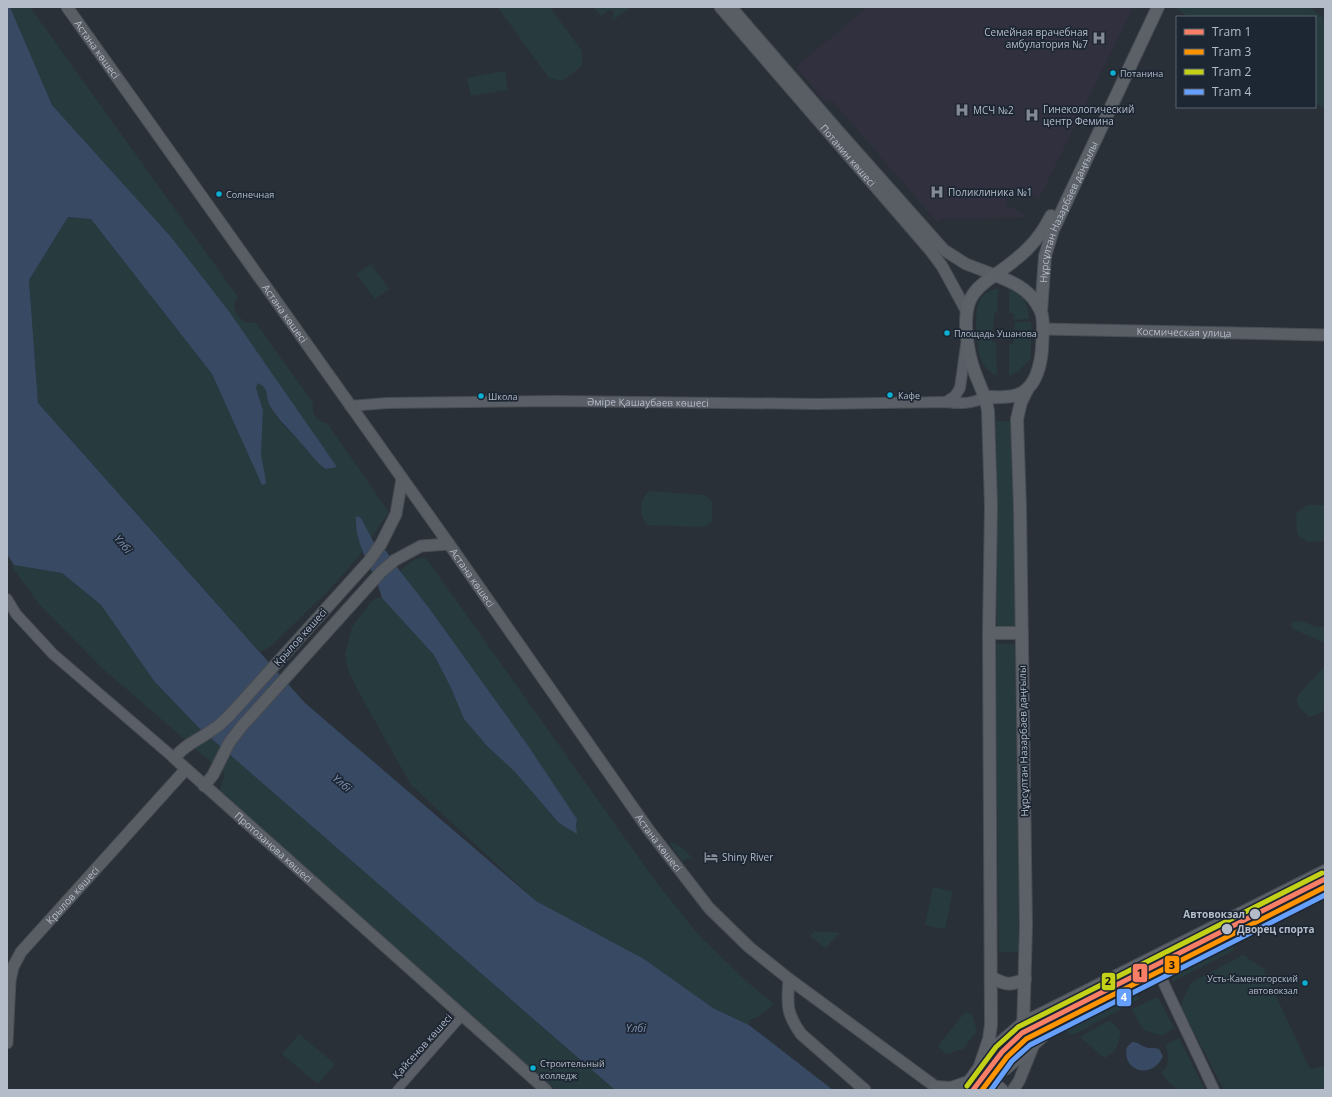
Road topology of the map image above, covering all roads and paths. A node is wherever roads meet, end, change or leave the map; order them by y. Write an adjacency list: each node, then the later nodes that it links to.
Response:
1 (66, 7): 15 (main road, Астана көшесі)
2 (720, 7): 7 (main road, Потанин көшесі)
3 (731, 7): 6 (main road, Потанин көшесі)
4 (1149, 7): 6 (main road, Нұрсұлтан Назарбаев даңғылы)
5 (1158, 7): 8 (main road, Нұрсұлтан Назарбаев даңғылы)
6 (995, 275): 7 (main road, Нұрсұлтан Назарбаев даңғылы); 8 (main road, Нұрсұлтан Назарбаев даңғылы)
7 (966, 310): 10 (main road)
8 (1042, 312): 9 (main road, Нұрсұлтан Назарбаев даңғылы)
9 (1043, 328): 11 (main road, Космическая улица); 12 (main road, Нұрсұлтан Назарбаев даңғылы)
10 (967, 334): 13 (main road); 14 (street)
11 (1325, 335)
12 (1027, 390): 13 (main road); 20 (main road, Нұрсұлтан Назарбаев даңғылы)
13 (986, 397): 14 (street, Әміре Қашаубаев көшесі); 19 (main road)
14 (946, 402): 15 (street, Әміре Қашаубаев көшесі)
15 (350, 406): 16 (main road, Астана көшесі)
16 (402, 479): 17 (main road, Астана көшесі); 21 (main road, Крылов көшесі)
17 (449, 544): 23 (main road, Крылов көшесі); 29 (main road, Астана көшесі)
18 (7, 599): 21 (street, Протозанова көшесі)
19 (989, 633): 20 (main road); 28 (main road)
20 (1022, 633): 30 (main road, Нұрсұлтан Назарбаев даңғылы)
21 (174, 758): 22 (main road, Протозанова көшесі)
22 (186, 769): 23 (main road, Протозанова көшесі); 31 (main road, Крылов көшесі)
23 (204, 786): 32 (main road, Протозанова көшесі)
24 (1325, 871): 26 (main road)
25 (1325, 889): 27 (main road)
26 (1161, 954): 27 (street); 33 (main road)
27 (1160, 973): 35 (main road); 45 (street)
28 (991, 977): 30 (main road); 36 (main road)
29 (789, 979): 39 (main road, Астана көшесі); 42 (main road)
30 (1025, 979): 33 (main road, Нұрсұлтан Назарбаев даңғылы)
31 (9, 980): 34 (main road, Крылов көшесі)
32 (462, 1016): 40 (street, Қайсенов көшесі); 41 (main road, Протозанова көшесі)
33 (1023, 1023): 36 (main road); 38 (main road, Нұрсұлтан Назарбаев даңғылы)
34 (7, 1043)
35 (1034, 1044): 38 (main road); 44 (main road)
36 (979, 1069): 37 (main road)
37 (966, 1086): 39 (main road)
38 (985, 1087): 43 (main road)
39 (938, 1088)
40 (397, 1090)
41 (546, 1090)
42 (865, 1090)
43 (1002, 1090)
44 (1013, 1090)
45 (1214, 1090)

